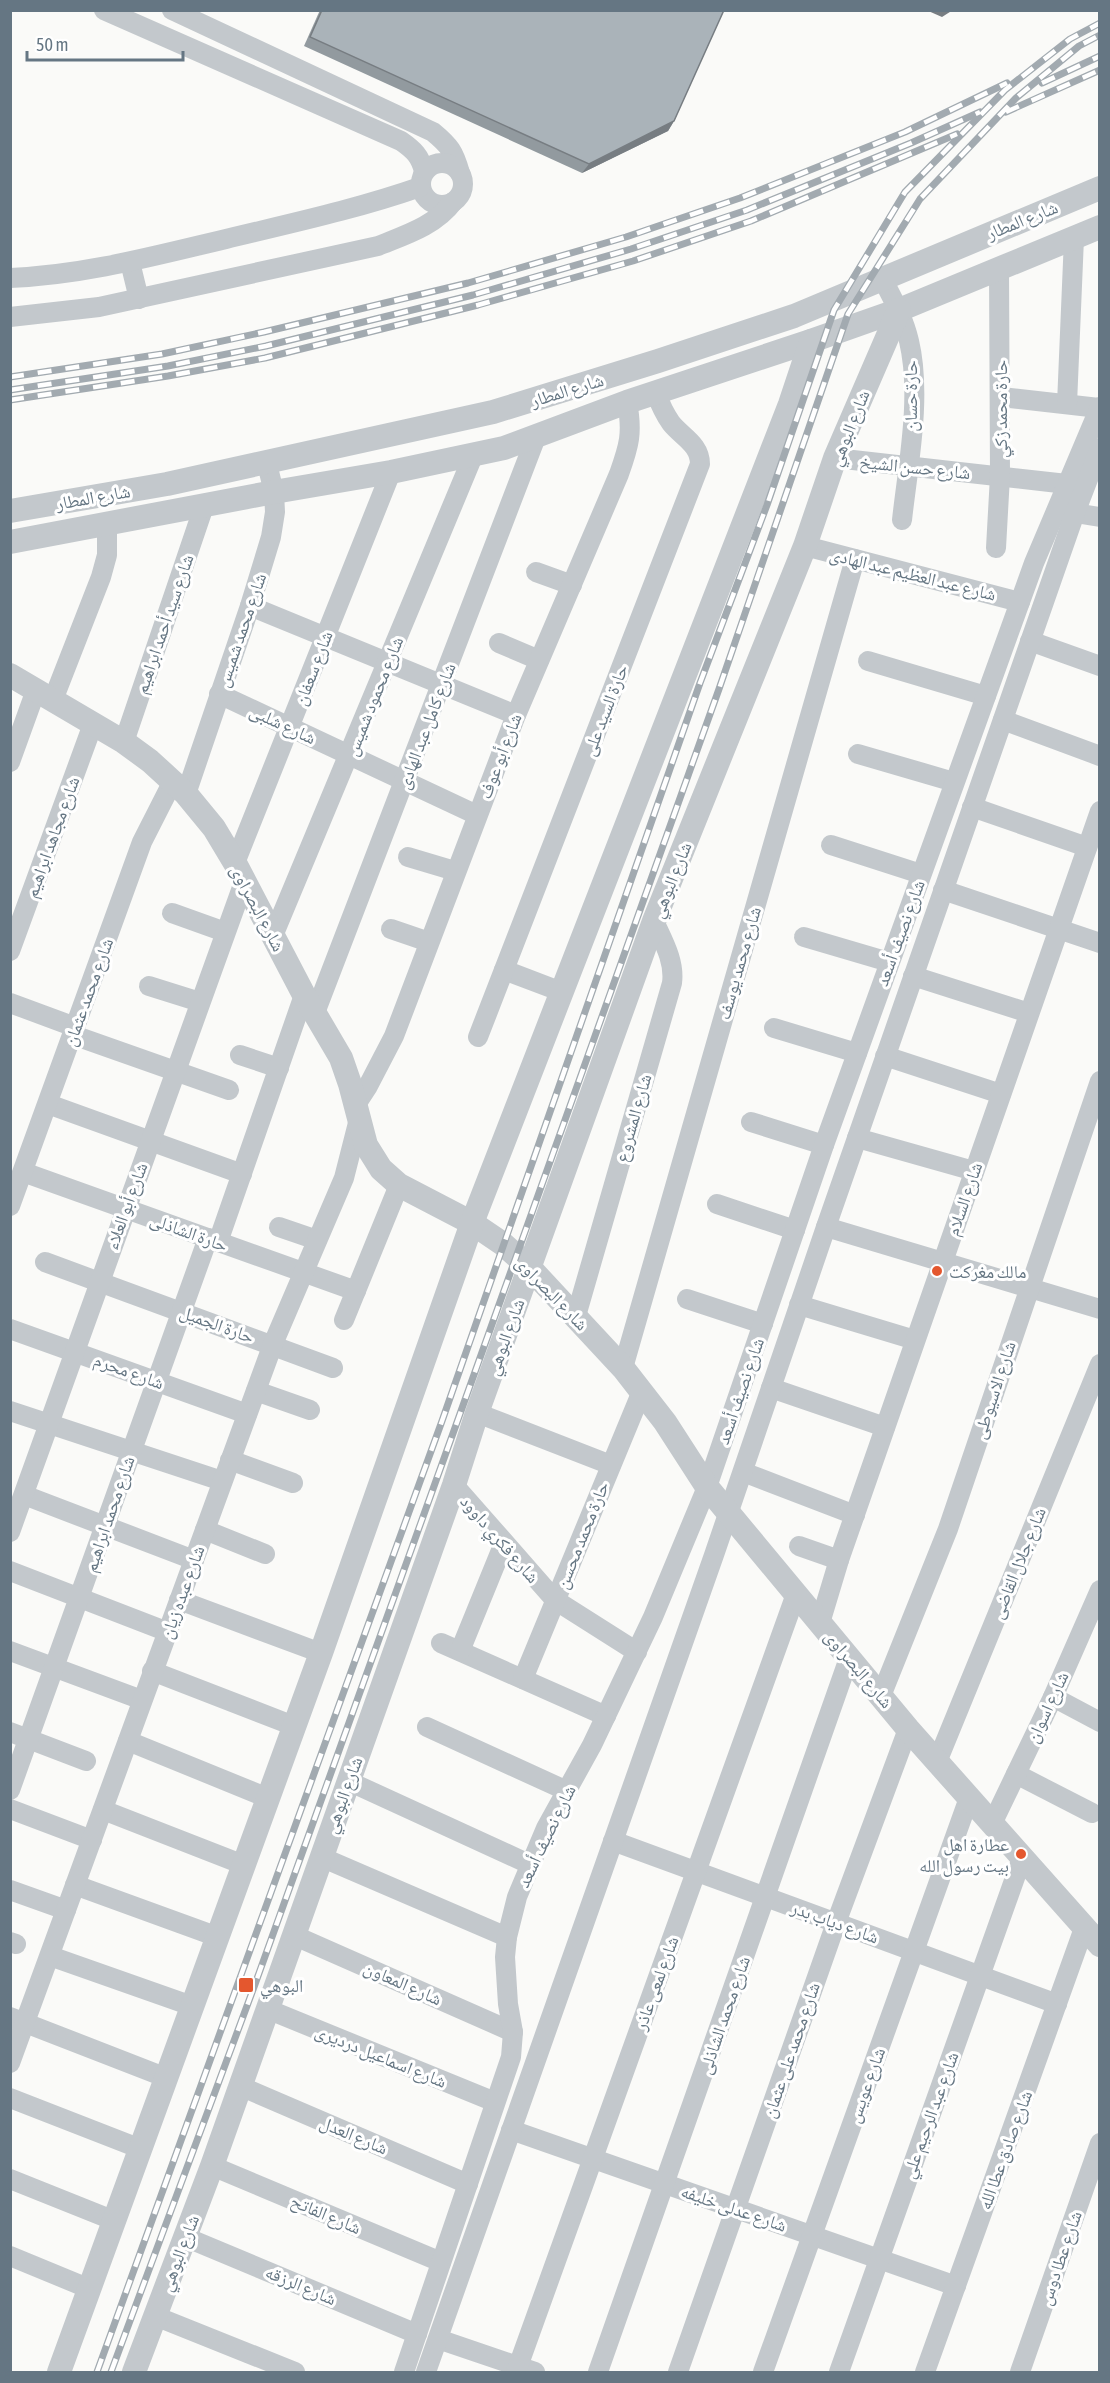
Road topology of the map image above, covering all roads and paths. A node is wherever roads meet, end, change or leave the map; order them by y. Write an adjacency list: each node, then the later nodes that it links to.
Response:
1 (104, 10): 4 (street)
2 (172, 10): 3 (street)
3 (192, 20): 4 (street); 5 (street)
4 (180, 44): 6 (street)
5 (460, 173): 6 (street); 8 (street)
6 (422, 179): 8 (street); 11 (street)
7 (1100, 188): 14 (street, شارع المطار)
8 (453, 202): 15 (street)
9 (1100, 227): 10 (street, شارع المطار)
10 (1074, 238): 12 (street, شارع المطار); 22 (street)
11 (130, 262): 13 (street); 15 (street)
12 (999, 270): 16 (street, شارع المطار); 20 (street, حارة محمد زكي)
13 (10, 278)
14 (882, 278): 16 (street, حارة حسان); 28 (street, شارع المطار)
15 (139, 299): 17 (street)
16 (898, 310): 18 (street, شارع المطار); 27 (street, شارع البوهي); 29 (street, حارة حسان)
17 (10, 317)
18 (811, 341): 19 (street, شارع المطار); 96 (street)
19 (656, 393): 21 (street, شارع المطار); 93 (street, حارة السيد على)
20 (1001, 397): 22 (street); 31 (street, حارة محمد زكي)
21 (627, 402): 24 (street, شارع المطار); 45 (street, شارع أبو عوف)
22 (1067, 404): 23 (street)
23 (1099, 407): 32 (street, شارع نصيف أسعد)
24 (536, 437): 26 (street, شارع المطار); 56 (street, شارع كامل عبد الهادى)
25 (1100, 448): 36 (street, شارع نصيف أسعد)
26 (473, 456): 30 (street, شارع المطار); 53 (street, شارع محمود شميس)
27 (835, 458): 29 (street, شارع حسن الشيخ); 41 (street, شارع البوهي)
28 (267, 464): 33 (street, شارع محمد شميس); 35 (street, شارع المطار)
29 (908, 466): 31 (street, شارع حسن الشيخ); 38 (street, حارة حسان)
30 (391, 472): 33 (street, شارع المطار); 48 (street, شارع سعفان)
31 (1000, 476): 32 (street, شارع حسن الشيخ); 42 (street, حارة محمد زكي)
32 (1067, 484): 46 (street, شارع نصيف أسعد)
33 (274, 492): 34 (street, شارع المطار); 47 (street, شارع محمد شميس)
34 (204, 506): 39 (street, شارع المطار); 64 (street, شارع سيد أحمد ابراهيم)
35 (10, 511)
36 (1075, 513): 37 (street); 49 (street, شارع نصيف أسعد)
37 (1100, 517)
38 (902, 520)
39 (107, 525): 40 (street, شارع المطار); 58 (street)
40 (10, 542)
41 (805, 546): 43 (street, شارع عبد العظيم عبد الهادى); 83 (street, شارع البوهي)
42 (996, 548)
43 (855, 559): 46 (street, شارع عبد العظيم عبد الهادى); 151 (street, شارع محمد يوسف)
44 (536, 572): 45 (street)
45 (572, 585): 51 (street, شارع أبو عوف)
46 (1020, 602): 59 (street, شارع نصيف أسعد)
47 (250, 606): 48 (street); 57 (street, شارع محمد شميس)
48 (326, 637): 53 (street); 63 (street, شارع سعفان)
49 (1030, 641): 54 (street); 61 (street, شارع نصيف أسعد)
50 (499, 643): 51 (street)
51 (539, 660): 60 (street, شارع أبو عوف)
52 (868, 661): 59 (street)
53 (388, 662): 56 (street); 66 (street, شارع محمود شميس)
54 (1100, 666)
55 (10, 675): 58 (street, شارع البصراوى)
56 (442, 685): 60 (street); 69 (street, شارع كامل عبد الهادى)
57 (219, 694): 63 (street, شارع شلبى); 71 (street, شارع محمد شميس)
58 (44, 695): 62 (street, شارع البصراوى); 68 (street)
59 (986, 696): 70 (street, شارع نصيف أسعد)
60 (516, 715): 74 (street, شارع أبو عوف)
61 (1003, 720): 67 (street); 72 (street, شارع نصيف أسعد)
62 (93, 724): 64 (street, شارع البصراوى); 91 (street, شارع مجاهد ابراهيم)
63 (290, 728): 66 (street, شارع شلبى); 79 (street, شارع سعفان)
64 (124, 742): 71 (street, شارع البصراوى)
65 (858, 754): 70 (street)
66 (350, 755): 69 (street, شارع شلبى); 87 (street, شارع محمود شميس)
67 (1100, 756)
68 (10, 762)
69 (405, 781): 74 (street, شارع شلبى); 99 (street, شارع كامل عبد الهادى)
70 (954, 782): 80 (street, شارع نصيف أسعد)
71 (179, 788): 79 (street, شارع البصراوى); 102 (street, شارع محمد عثمان)
72 (972, 807): 76 (street); 81 (street, شارع نصيف أسعد)
73 (1100, 811): 76 (street, شارع السلام)
74 (477, 815): 78 (street, شارع أبو عوف)
75 (831, 846): 80 (street)
76 (1087, 847): 85 (street, شارع السلام)
77 (408, 857): 78 (street)
78 (455, 871): 89 (street, شارع أبو عوف)
79 (240, 872): 86 (street, شارع أبو العلاء); 87 (street, شارع البصراوى)
80 (921, 874): 92 (street, شارع نصيف أسعد)
81 (943, 890): 85 (street); 94 (street, شارع نصيف أسعد)
82 (172, 913): 86 (street)
83 (654, 921): 133 (street, شارع البوهي); 142 (street, شارع المشروع)
84 (391, 929): 89 (street)
85 (1058, 929): 90 (street); 100 (street, شارع السلام)
86 (225, 932): 97 (street, شارع أبو العلاء)
87 (273, 936): 99 (street, شارع البصراوى)
88 (804, 938): 92 (street)
89 (429, 942): 113 (street, شارع أبو عوف)
90 (1100, 943)
91 (10, 951)
92 (889, 962): 104 (street, شارع نصيف أسعد)
93 (504, 970): 96 (street); 103 (street, حارة السيد على)
94 (913, 976): 100 (street); 106 (street, شارع نصيف أسعد)
95 (149, 986): 97 (street)
96 (562, 992): 125 (street)
97 (200, 1002): 108 (street, شارع أبو العلاء)
98 (10, 1003): 102 (street)
99 (309, 1004): 107 (street, شارع محمد ابراهيم); 113 (street, شارع البصراوى)
100 (1029, 1013): 111 (street, شارع السلام)
101 (774, 1028): 104 (street)
102 (74, 1031): 108 (street); 112 (street, شارع محمد عثمان)
103 (478, 1038)
104 (857, 1053): 117 (street, شارع نصيف أسعد)
105 (240, 1055): 107 (street)
106 (885, 1056): 111 (street); 115 (street, شارع نصيف أسعد)
107 (279, 1068): 120 (street, شارع محمد ابراهيم)
108 (176, 1070): 110 (street); 116 (street, شارع أبو العلاء)
109 (1100, 1081): 136 (street, شارع الاسيوطى)
110 (229, 1090)
111 (1000, 1094): 119 (street, شارع السلام)
112 (48, 1104): 116 (street); 118 (street, شارع محمد عثمان)
113 (357, 1114): 121 (street, شارع البصراوى); 130 (street, شارع عبده زيان)
114 (752, 1122): 117 (street)
115 (857, 1138): 119 (street); 127 (street, شارع نصيف أسعد)
116 (150, 1141): 120 (street); 124 (street, شارع أبو العلاء)
117 (824, 1145): 128 (street, شارع نصيف أسعد)
118 (23, 1172): 123 (street, شارع محمد عثمان); 124 (street, حارة الشاذلى)
119 (974, 1172): 132 (street, شارع السلام)
120 (242, 1174): 129 (street, شارع محمد ابراهيم)
121 (399, 1185): 125 (street, شارع البصراوى); 137 (street)
122 (717, 1204): 128 (street)
123 (10, 1206)
124 (126, 1209): 129 (street, حارة الشاذلى); 135 (street, شارع أبو العلاء)
125 (472, 1223): 133 (street, شارع البصراوى); 194 (street)
126 (279, 1227): 130 (street)
127 (826, 1227): 132 (street); 139 (street, شارع نصيف أسعد)
128 (795, 1230): 144 (street, شارع نصيف أسعد)
129 (213, 1240): 134 (street, حارة الشاذلى); 141 (street, شارع محمد ابراهيم)
130 (317, 1240): 134 (street, شارع عبده زيان)
131 (45, 1262): 135 (street, حارة الجميل)
132 (942, 1263): 136 (street); 146 (street, شارع السلام)
133 (530, 1268): 142 (street, شارع البصراوى); 158 (street, شارع البوهي)
134 (303, 1272): 137 (street, حارة الشاذلى); 147 (street, شارع عبده زيان)
135 (100, 1281): 141 (street, حارة الجميل); 148 (street, شارع أبو العلاء)
136 (1028, 1289): 140 (street); 199 (street, شارع الاسيوطى)
137 (356, 1291): 143 (street)
138 (687, 1299): 144 (street)
139 (799, 1305): 146 (street); 153 (street, شارع نصيف أسعد)
140 (1100, 1309)
141 (181, 1311): 147 (street, حارة الجميل); 152 (street, شارع محمد ابراهيم)
142 (576, 1316): 151 (street, شارع البصراوى)
143 (344, 1320)
144 (763, 1324): 169 (street, شارع نصيف أسعد)
145 (10, 1329): 148 (street, شارع محرم)
146 (915, 1341): 161 (street, شارع السلام)
147 (273, 1344): 150 (street, حارة الجميل); 154 (street, شارع عبده زيان)
148 (74, 1352): 152 (street, شارع محرم); 160 (street, شارع أبو العلاء)
149 (1100, 1364): 211 (street, شارع جلال القاضى)
150 (333, 1368)
151 (623, 1368): 155 (street, شارع البصراوى)
152 (155, 1381): 159 (street, شارع محرم); 162 (street, شارع محمد ابراهيم)
153 (771, 1388): 161 (street); 165 (street, شارع نصيف أسعد)
154 (256, 1391): 156 (street); 159 (street, شارع عبده زيان)
155 (642, 1391): 164 (street, حارة محمد محسن); 169 (street, شارع البصراوى)
156 (310, 1410)
157 (10, 1411): 160 (street)
158 (477, 1413): 164 (street); 168 (street, شارع البوهي)
159 (247, 1414): 163 (street, شارع عبده زيان)
160 (49, 1424): 162 (street); 170 (street, شارع أبو العلاء)
161 (885, 1427): 172 (street, شارع السلام)
162 (131, 1451): 166 (street); 173 (street, شارع محمد ابراهيم)
163 (230, 1460): 166 (street, شارع عبده زيان); 167 (street)
164 (611, 1465): 186 (street, حارة محمد محسن)
165 (743, 1472): 171 (street, شارع نصيف أسعد); 172 (street)
166 (222, 1481): 174 (street, شارع عبده زيان)
167 (293, 1483)
168 (454, 1485): 176 (street, شارع فكري داوود); 213 (street, شارع البوهي)
169 (707, 1487): 171 (street, شارع البصراوى); 193 (street, شارع نصيف أسعد)
170 (20, 1488): 173 (street); 175 (street, شارع أبو العلاء)
171 (728, 1513): 183 (street, شارع البصراوى); 223 (street, شارع نصيف أسعد)
172 (855, 1515): 180 (street, شارع السلام)
173 (105, 1526): 179 (street); 184 (street, شارع محمد ابراهيم)
174 (205, 1530): 178 (street); 179 (street, شارع عبده زيان)
175 (10, 1532)
176 (504, 1543): 186 (street, شارع فكري داوود); 192 (street)
177 (799, 1546): 180 (street)
178 (265, 1554)
179 (194, 1560): 185 (street, شارع عبده زيان)
180 (839, 1560): 187 (street, شارع السلام)
181 (10, 1571): 184 (street)
182 (1100, 1590): 188 (street, شارع اسوان)
183 (796, 1594): 187 (street, شارع البصراوى); 228 (street, شارع لمعى عاذر)
184 (80, 1598): 189 (street); 196 (street, شارع محمد ابراهيم)
185 (179, 1600): 189 (street, شارع عبده زيان); 194 (street)
186 (555, 1600): 193 (street, شارع فكري داوود); 198 (street, حارة محمد محسن)
187 (820, 1623): 195 (street, شارع البصراوى)
188 (1093, 1625): 200 (street, شارع اسوان)
189 (168, 1632): 197 (street, شارع عبده زيان)
190 (441, 1643): 192 (street)
191 (10, 1651): 196 (street)
192 (460, 1651): 198 (street)
193 (637, 1652): 202 (street, شارع نصيف أسعد)
194 (321, 1653): 204 (street)
195 (849, 1658): 199 (street, شارع البصراوى); 231 (street, شارع محمد الشاذلى)
196 (55, 1667): 201 (street); 208 (street, شارع محمد ابراهيم)
197 (152, 1671): 201 (street, شارع عبده زيان); 204 (street)
198 (523, 1679): 202 (street)
199 (881, 1696): 206 (street, شارع البصراوى)
200 (1053, 1697): 203 (street); 212 (street, شارع اسوان)
201 (142, 1700): 209 (street, شارع عبده زيان)
202 (606, 1716): 215 (street, شارع نصيف أسعد)
203 (1100, 1722)
204 (294, 1726): 216 (street)
205 (427, 1727): 215 (street)
206 (908, 1729): 211 (street, شارع البصراوى); 233 (street, شارع محمد على عثمان)
207 (10, 1732): 208 (street)
208 (29, 1739): 210 (street); 214 (street, شارع محمد ابراهيم)
209 (128, 1741): 216 (street); 219 (street, شارع عبده زيان)
210 (86, 1761)
211 (937, 1762): 217 (street, شارع البصراوى)
212 (1016, 1774): 220 (street); 221 (street, شارع اسوان)
213 (348, 1781): 224 (street, شارع البوهي); 226 (street)
214 (10, 1790)
215 (567, 1791): 226 (street, شارع نصيف أسعد)
216 (268, 1798): 227 (street)
217 (969, 1798): 221 (street, شارع البصراوى); 238 (street, شارع عويس)
218 (10, 1809): 222 (street)
219 (103, 1810): 222 (street, شارع عبده زيان); 227 (street)
220 (1092, 1813)
221 (992, 1824): 225 (street, شارع البصراوى)
222 (92, 1840): 229 (street, شارع عبده زيان)
223 (613, 1841): 228 (street, شارع دياب بدر); 251 (street, شارع نصيف أسعد)
224 (321, 1857): 234 (street, شارع البوهي); 237 (street)
225 (1022, 1858): 235 (street, شارع البصراوى); 240 (street, شارع عبد الرحيم علي)
226 (529, 1864): 237 (street, شارع نصيف أسعد)
227 (244, 1865): 236 (street)
228 (696, 1872): 231 (street, شارع دياب بدر); 254 (street, شارع لمعى عاذر)
229 (75, 1885): 232 (street, شارع عبده زيان); 236 (street)
230 (10, 1890): 232 (street)
231 (766, 1897): 233 (street, شارع دياب بدر); 258 (street, شارع محمد الشاذلى)
232 (66, 1910): 239 (street, شارع عبده زيان)
233 (836, 1923): 238 (street, شارع دياب بدر); 259 (street, شارع محمد على عثمان)
234 (294, 1935): 243 (street, شارع البوهي); 245 (street, شارع المعاون)
235 (1092, 1936): 241 (street, شارع صادق عطا الله)
236 (218, 1937): 242 (street)
237 (507, 1937): 245 (street, شارع نصيف أسعد)
238 (914, 1951): 240 (street, شارع دياب بدر); 261 (street, شارع عويس)
239 (50, 1956): 242 (street); 244 (street, شارع عبده زيان)
240 (980, 1976): 241 (street, شارع دياب بدر); 264 (street, شارع عبد الرحيم علي)
241 (1057, 2004): 266 (street, شارع صادق عطا الله)
242 (192, 2006): 247 (street)
243 (267, 2009): 248 (street, شارع البوهي); 250 (street, شارع اسماعيل درديرى)
244 (18, 2020): 246 (street, شارع عبده زيان); 247 (street)
245 (513, 2032): 250 (street, شارع نصيف أسعد)
246 (10, 2063)
247 (166, 2078): 253 (street)
248 (240, 2086): 255 (street, شارع البوهي); 257 (street, شارع العدل)
249 (10, 2098): 253 (street)
250 (495, 2102): 257 (street, شارع نصيف أسعد)
251 (512, 2130): 254 (street, شارع عدلى خليفه); 270 (street, شارع نصيف أسعد)
252 (1100, 2143): 282 (street, شارع عطا دوس)
253 (141, 2150): 260 (street)
254 (593, 2159): 258 (street, شارع عدلى خليفه); 271 (street, شارع لمعى عاذر)
255 (212, 2166): 262 (street, شارع البوهي); 265 (street, شارع الفاتح)
256 (10, 2179): 260 (street)
257 (468, 2184): 265 (street, شارع نصيف أسعد)
258 (664, 2184): 259 (street, شارع عدلى خليفه); 277 (street, شارع محمد الشاذلى)
259 (735, 2209): 261 (street, شارع عدلى خليفه); 278 (street, شارع محمد على عثمان)
260 (115, 2221): 267 (street)
261 (812, 2236): 264 (street, شارع عدلى خليفه); 279 (street, شارع عويس)
262 (185, 2237): 268 (street, شارع البوهي); 269 (street, شارع الرزقه)
263 (10, 2256): 267 (street)
264 (879, 2259): 266 (street, شارع عدلى خليفه); 280 (street, شارع عبد الرحيم علي)
265 (441, 2262): 269 (street, شارع نصيف أسعد)
266 (956, 2286): 281 (street, شارع صادق عطا الله)
267 (90, 2289): 272 (street)
268 (155, 2316): 273 (street, شارع البوهي); 274 (street)
269 (417, 2334): 275 (street, شارع نصيف أسعد)
270 (438, 2339): 271 (street); 276 (street, شارع نصيف أسعد)
271 (523, 2371)
272 (59, 2373)
273 (134, 2373)
274 (294, 2373)
275 (404, 2373)
276 (426, 2373)
277 (598, 2373)
278 (678, 2373)
279 (763, 2373)
280 (839, 2373)
281 (925, 2373)
282 (1020, 2373)

